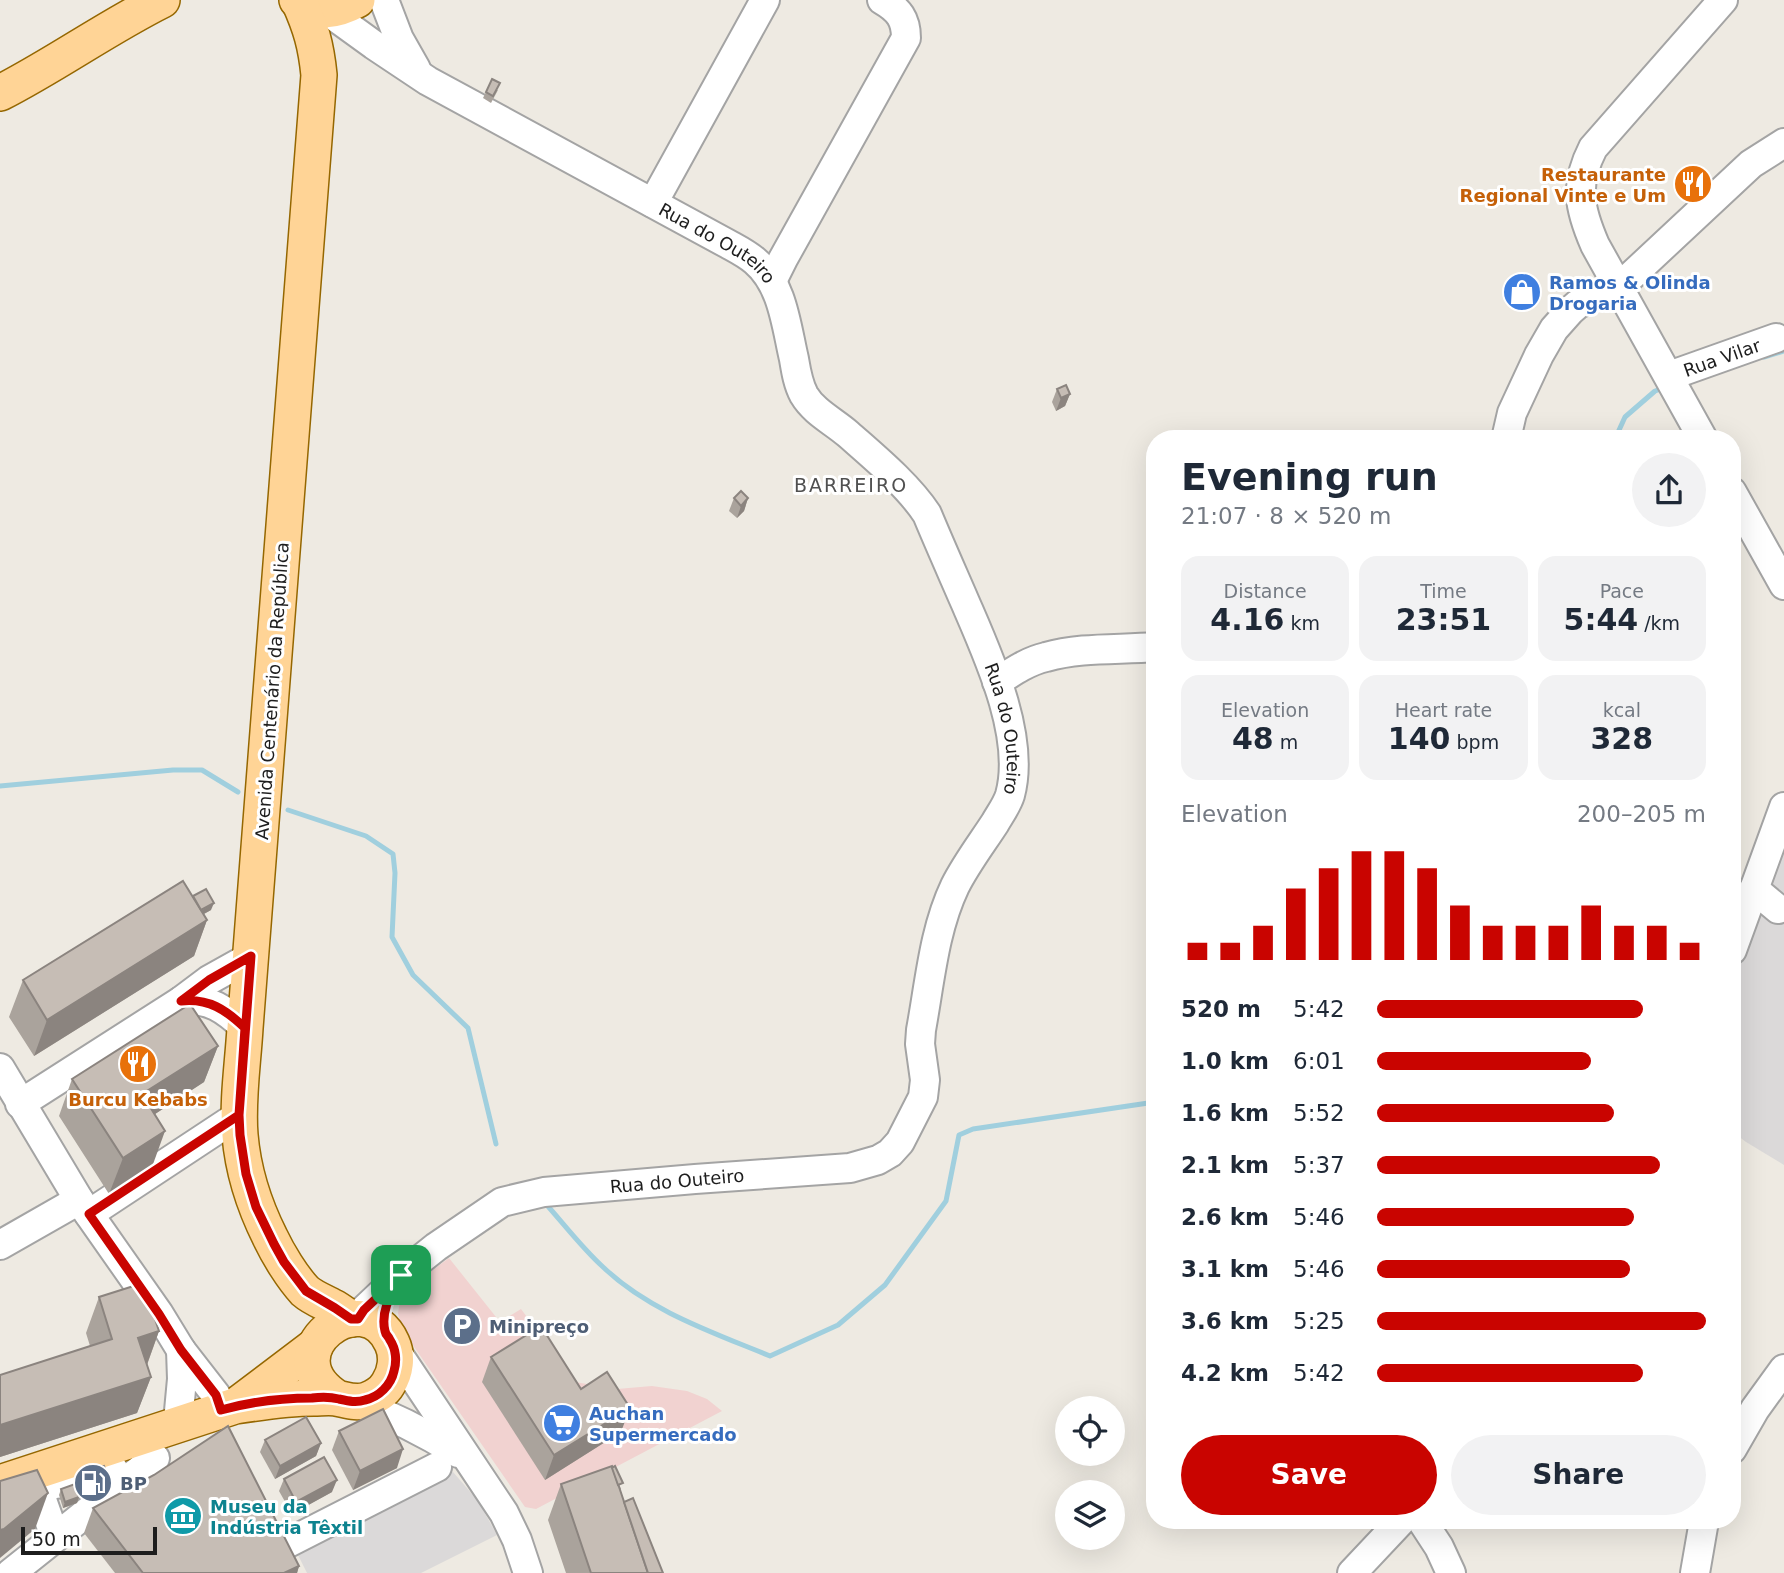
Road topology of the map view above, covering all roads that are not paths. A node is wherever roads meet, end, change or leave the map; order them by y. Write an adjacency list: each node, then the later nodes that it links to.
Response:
1 (162, 0): 9 (main road)
2 (384, 0): 8 (street)
3 (765, 0): 11 (street)
4 (882, 0): 12 (street)
5 (1723, 0): 13 (street)
6 (327, 9): 7 (main road, Avenida Centenário da República); 7 (street, Avenida Centenário da República); 8 (street, Rua do Outeiro)
7 (318, 75): 26 (main road, Avenida Centenário da República)
8 (419, 75): 11 (street, Rua do Outeiro)
9 (0, 93)
10 (1784, 143): 13 (street)
11 (653, 203): 12 (street, Rua do Outeiro)
12 (772, 281): 21 (street, Rua do Outeiro)
13 (1617, 285): 15 (street); 16 (street)
14 (1776, 338): 15 (street, Rua Vilar)
15 (1669, 376): 17 (street)
16 (1508, 430)
17 (1698, 430)
18 (1741, 508): 19 (street)
19 (1784, 585)
20 (1146, 647): 21 (street)
21 (997, 682): 35 (street, Rua do Outeiro)
22 (1784, 807): 23 (street)
23 (1754, 889): 24 (street); 25 (street)
24 (1778, 909)
25 (1741, 925)
26 (251, 956): 27 (street); 28 (main road, Avenida Centenário da República)
27 (181, 1001): 28 (street); 30 (street)
28 (245, 1028): 31 (main road, Avenida Centenário da República)
29 (0, 1068): 30 (street)
30 (20, 1104): 32 (street)
31 (239, 1115): 32 (street); 34 (main road, Avenida Centenário da República)
32 (84, 1207): 33 (street); 37 (street)
33 (0, 1245)
34 (306, 1291): 35 (main road, Avenida Centenário da República); 36 (main road, Avenida Centenário da República)
35 (372, 1330): 36 (main road); 39 (main road); 44 (street)
36 (317, 1343): 39 (main road, Avenida Centenário da República); 40 (main road)
37 (181, 1350): 40 (street); 41 (street)
38 (1784, 1369): 42 (street)
39 (346, 1400): 40 (main road); 44 (street)
40 (228, 1408): 41 (main road)
41 (182, 1423): 46 (main road)
42 (1741, 1434)
43 (155, 1458): 50 (street)
44 (467, 1458): 53 (street)
45 (437, 1467): 51 (street)
46 (24, 1482): 50 (street)
47 (1393, 1529): 54 (street)
48 (1427, 1529): 55 (street)
49 (1703, 1529): 56 (street)
50 (55, 1537): 52 (street)
51 (283, 1543)
52 (11, 1573)
53 (528, 1573)
54 (1352, 1573)
55 (1451, 1573)
56 (1695, 1573)

